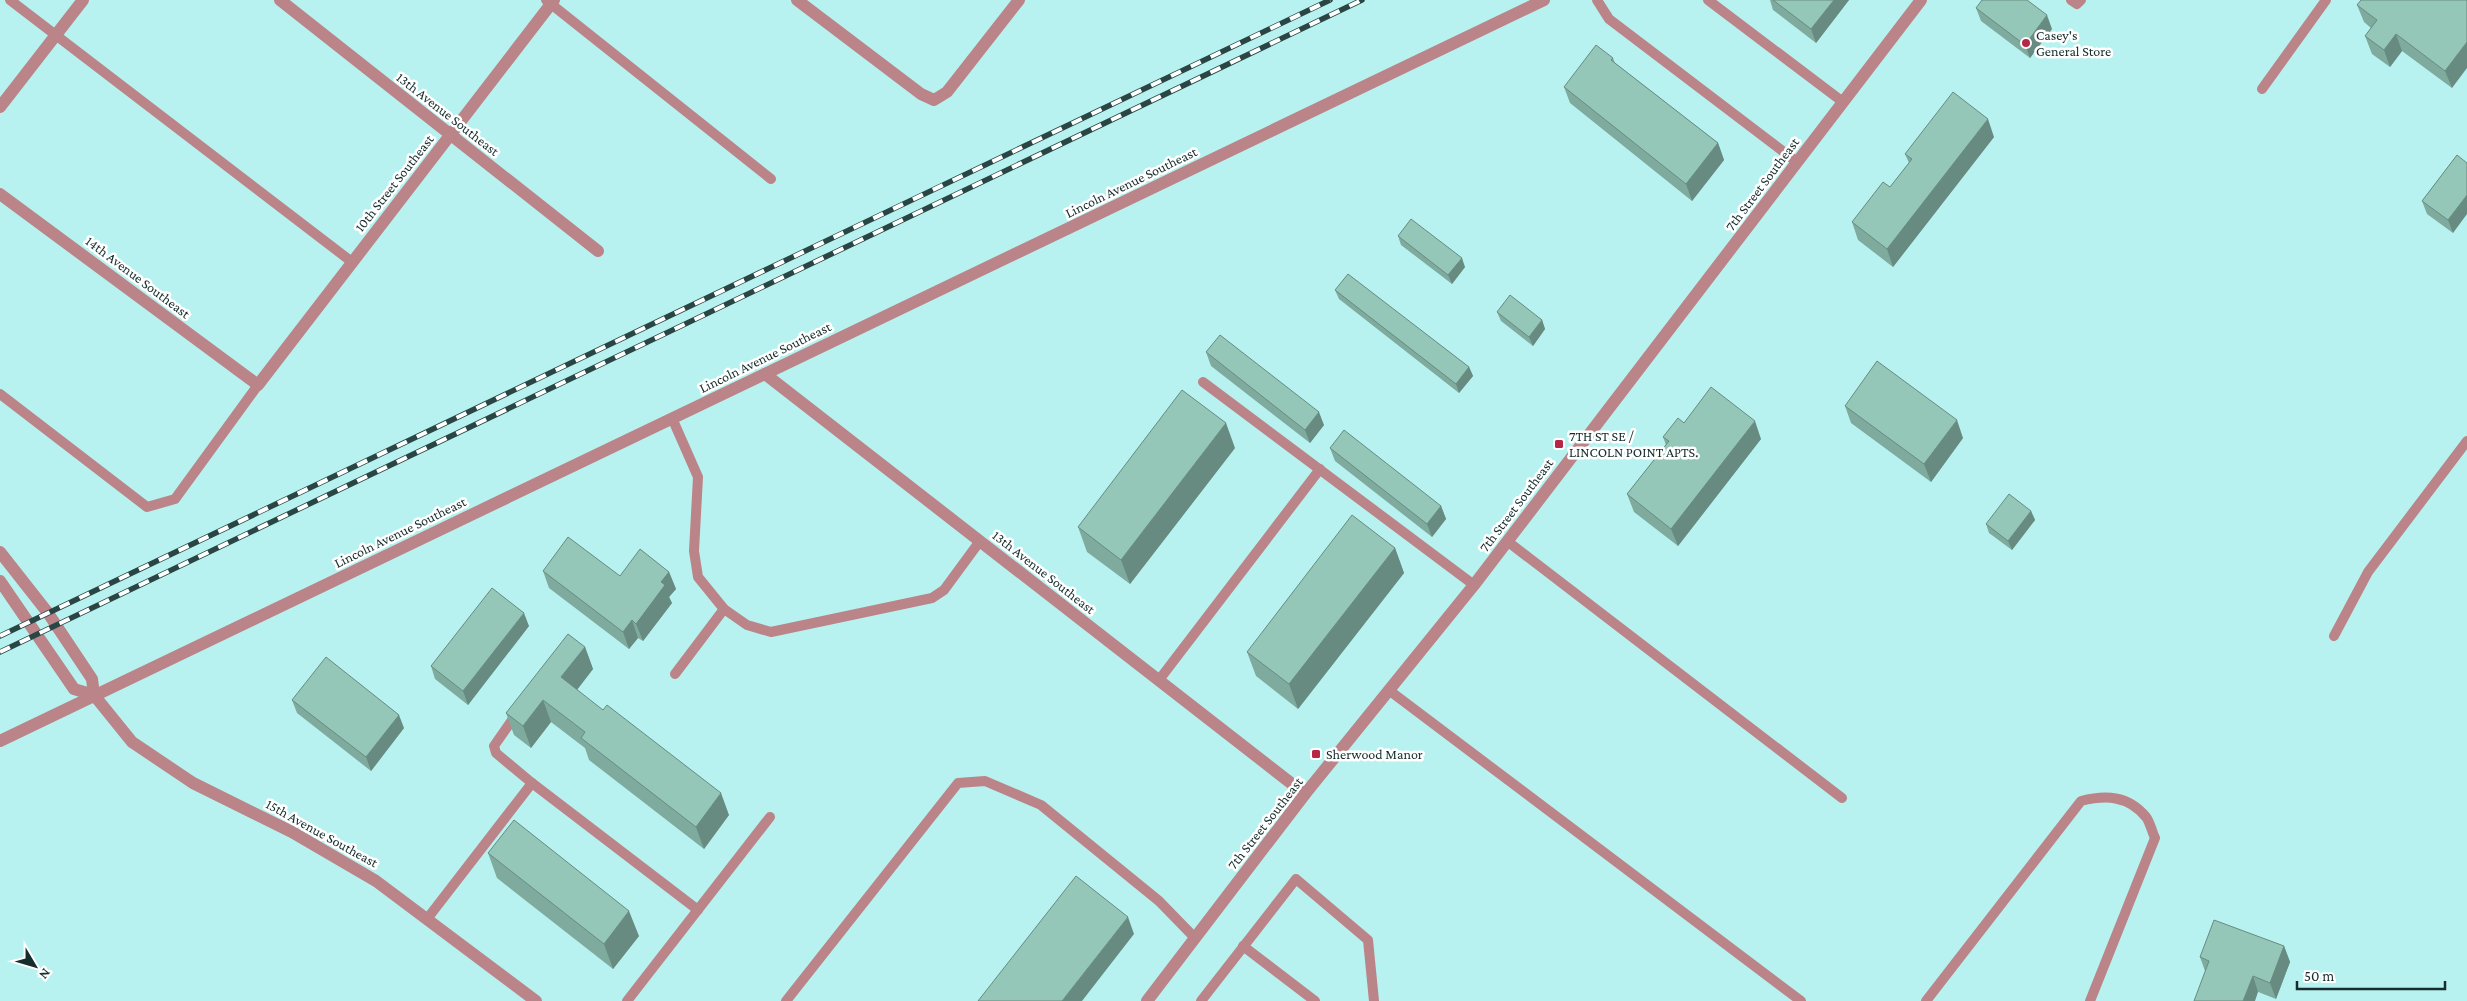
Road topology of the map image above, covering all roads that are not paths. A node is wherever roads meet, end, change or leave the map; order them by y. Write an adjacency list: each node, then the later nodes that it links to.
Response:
1 (10, 0): 14 (lane)
2 (82, 0): 14 (street)
3 (280, 0): 18 (street, 13th Avenue Southeast)
4 (797, 0): 5 (street)
5 (1019, 0)
6 (1544, 0): 24 (street, Lincoln Avenue Southeast)
7 (1597, 0): 19 (lane)
8 (1708, 0): 16 (lane)
9 (1921, 0): 16 (street, 7th Street Southeast)
10 (2071, 0): 11 (lane)
11 (2081, 0)
12 (2326, 0): 15 (lane)
13 (550, 1): 18 (street, 10th Street Southeast); 20 (lane)
14 (55, 35): 17 (street); 23 (lane)
15 (2262, 89)
16 (1843, 102): 19 (street, 7th Street Southeast)
17 (0, 107)
18 (450, 135): 22 (street, 13th Avenue Southeast); 23 (street, 10th Street Southeast)
19 (1797, 162): 32 (street, 7th Street Southeast)
20 (771, 179)
21 (0, 194): 26 (street, 14th Avenue Southeast)
22 (598, 251)
23 (352, 262): 26 (street, 10th Street Southeast)
24 (765, 374): 28 (street, Lincoln Avenue Southeast); 31 (street, 13th Avenue Southeast)
25 (1203, 382): 30 (lane)
26 (258, 385): 27 (lane)
27 (0, 394)
28 (672, 418): 36 (lane); 41 (street, Lincoln Avenue Southeast)
29 (2467, 441): 37 (lane)
30 (1320, 469): 35 (lane); 39 (lane)
31 (980, 541): 36 (lane); 39 (street, 13th Avenue Southeast)
32 (1507, 541): 35 (street, 7th Street Southeast); 46 (lane)
33 (0, 552): 41 (street, 15th Avenue Southeast)
34 (0, 581): 41 (street, 15th Avenue Southeast)
35 (1474, 585): 40 (street, 7th Street Southeast)
36 (724, 609): 38 (lane)
37 (2334, 636)
38 (675, 674)
39 (1159, 680): 45 (street, 13th Avenue Southeast)
40 (1390, 691): 45 (street, 7th Street Southeast); 59 (lane)
41 (94, 695): 43 (street, Lincoln Avenue Southeast); 49 (street, 15th Avenue Southeast)
42 (523, 705): 44 (lane)
43 (0, 741)
44 (532, 783): 48 (lane); 49 (lane)
45 (1305, 794): 50 (street, 7th Street Southeast)
46 (1842, 798)
47 (770, 817): 48 (lane)
48 (698, 910): 54 (lane)
49 (427, 919): 53 (street, 15th Avenue Southeast)
50 (1195, 938): 55 (lane); 56 (street, 7th Street Southeast)
51 (1243, 946): 52 (lane); 57 (lane); 58 (lane)
52 (1207, 999)
53 (536, 1001)
54 (627, 1001)
55 (786, 1001)
56 (1147, 1001)
57 (1315, 1001)
58 (1374, 1001)
59 (1801, 1001)
60 (1926, 1001): 61 (lane)
61 (2090, 1001)

